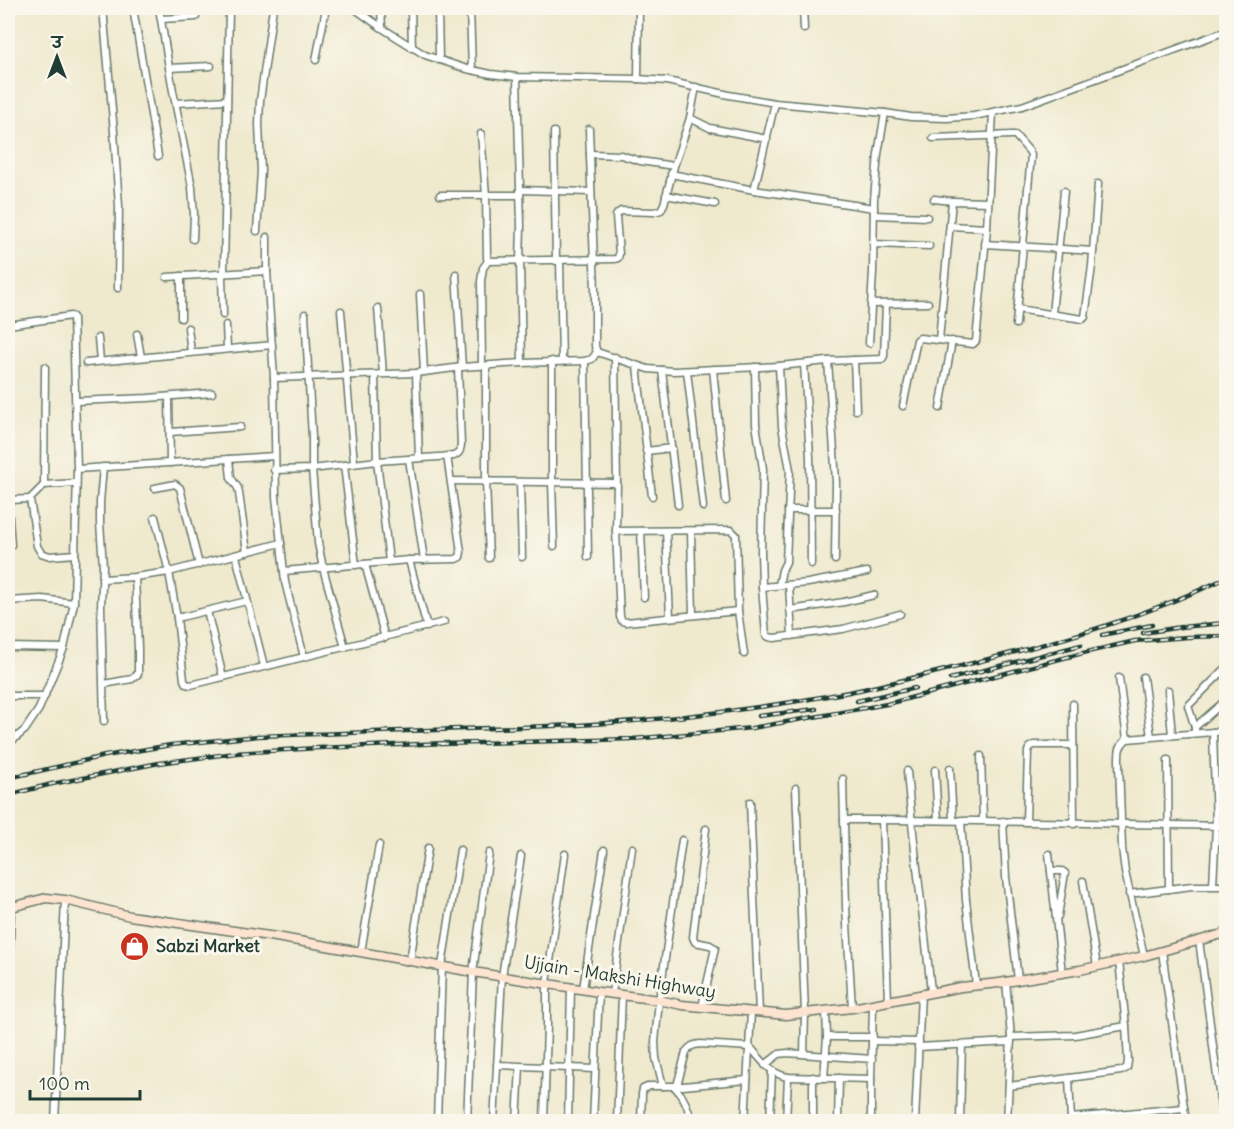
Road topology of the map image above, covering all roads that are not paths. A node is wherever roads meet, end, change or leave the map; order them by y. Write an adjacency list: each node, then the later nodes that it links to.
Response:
1 (103, 8): 79 (street)
2 (133, 8): 41 (street)
3 (159, 8): 15 (street)
4 (229, 8): 28 (street)
5 (273, 8): 61 (street)
6 (326, 8): 20 (street)
7 (356, 8): 16 (street)
8 (381, 8): 16 (street)
9 (411, 8): 19 (street)
10 (438, 8): 21 (street)
11 (470, 8): 24 (street)
12 (639, 8): 26 (street)
13 (803, 8): 17 (street)
14 (196, 16): 15 (street)
15 (161, 19): 23 (street)
16 (381, 28): 19 (street)
17 (804, 29)
18 (1227, 31): 31 (street)
19 (412, 48): 21 (street)
20 (316, 60)
21 (439, 60): 24 (street)
22 (211, 66): 23 (street)
23 (169, 68): 29 (street)
24 (472, 70): 25 (street)
25 (517, 77): 26 (street); 47 (street)
26 (638, 79): 27 (street)
27 (696, 87): 30 (street); 33 (street)
28 (227, 100): 29 (street); 75 (street)
29 (176, 103): 63 (street)
30 (775, 103): 32 (street); 39 (street)
31 (993, 112): 32 (street); 37 (street)
32 (885, 113): 57 (street)
33 (689, 121): 39 (street); 42 (street)
34 (590, 129): 40 (street)
35 (554, 132): 48 (street)
36 (482, 134): 51 (street)
37 (992, 136): 38 (street); 55 (street); 67 (street)
38 (933, 138)
39 (766, 142): 45 (street)
40 (590, 154): 42 (street); 49 (street)
41 (158, 156)
42 (674, 166): 43 (street)
43 (671, 174): 45 (street); 52 (street)
44 (1098, 184): 69 (street)
45 (754, 190): 57 (street)
46 (1064, 191): 68 (street)
47 (520, 192): 48 (street); 51 (street); 72 (street)
48 (555, 192): 49 (street); 73 (street)
49 (591, 192): 70 (street)
50 (440, 195): 51 (street)
51 (486, 195): 71 (street)
52 (666, 195): 56 (street); 70 (street)
53 (934, 199): 54 (street)
54 (952, 201): 55 (street); 59 (street)
55 (988, 202): 60 (street)
56 (715, 204)
57 (874, 212): 58 (street); 64 (street)
58 (927, 217)
59 (950, 226): 60 (street); 97 (street)
60 (987, 228): 65 (street)
61 (257, 231)
62 (267, 237): 74 (street)
63 (193, 239)
64 (873, 243): 66 (street); 82 (street)
65 (985, 244): 67 (street); 98 (street)
66 (929, 246)
67 (1023, 246): 68 (street); 85 (street)
68 (1059, 249): 69 (street); 88 (street)
69 (1093, 252): 88 (street)
70 (593, 260): 73 (street); 103 (street)
71 (489, 261): 72 (street); 115 (street)
72 (520, 261): 73 (street); 113 (street)
73 (558, 261): 109 (street)
74 (267, 271): 75 (street); 100 (street)
75 (223, 273): 77 (street); 89 (street)
76 (456, 274): 120 (street)
77 (181, 276): 78 (street); 90 (street)
78 (167, 277)
79 (118, 288)
80 (420, 294): 125 (street)
81 (928, 303): 83 (street)
82 (871, 304): 83 (street); 99 (street)
83 (886, 304): 106 (street)
84 (378, 308): 126 (street)
85 (1017, 309): 88 (street); 91 (street)
86 (340, 311): 128 (street)
87 (304, 314): 129 (street)
88 (1052, 314)
89 (223, 315)
90 (182, 318)
91 (1016, 324)
92 (8, 325): 133 (street)
93 (226, 325): 101 (street)
94 (188, 328): 102 (street)
95 (137, 334): 104 (street)
96 (98, 338): 107 (street)
97 (939, 340): 98 (street); 134 (street)
98 (952, 342): 135 (street)
99 (869, 343)
100 (272, 345): 101 (street); 130 (street)
101 (227, 349): 102 (street)
102 (191, 352): 104 (street)
103 (597, 352): 105 (street); 110 (street)
104 (141, 357): 107 (street)
105 (615, 357): 116 (street); 160 (street)
106 (854, 360): 111 (street); 136 (street)
107 (100, 361): 112 (street)
108 (552, 361): 109 (street); 113 (street); 157 (street)
109 (562, 361): 110 (street)
110 (585, 361): 159 (street)
111 (828, 361): 114 (street); 171 (street)
112 (86, 363)
113 (522, 363): 115 (street)
114 (804, 364): 117 (street); 172 (street)
115 (484, 366): 120 (street); 155 (street)
116 (636, 366): 122 (street); 140 (street)
117 (779, 366): 119 (street); 170 (street)
118 (45, 367): 161 (street)
119 (755, 367): 121 (street); 203 (street)
120 (460, 368): 125 (street); 142 (street)
121 (713, 369): 123 (street); 166 (street)
122 (662, 370): 123 (street); 139 (street)
123 (687, 371): 169 (street)
124 (416, 372): 125 (street); 126 (street); 143 (street)
125 (424, 372)
126 (383, 374): 127 (street)
127 (375, 375): 128 (street); 146 (street)
128 (346, 376): 129 (street); 148 (street)
129 (309, 377): 130 (street); 152 (street)
130 (274, 378): 141 (street)
131 (212, 393): 132 (street)
132 (169, 397): 133 (street); 138 (street)
133 (76, 401): 151 (street)
134 (903, 406)
135 (940, 408)
136 (856, 410)
137 (240, 427): 138 (street)
138 (170, 432): 147 (street)
139 (672, 448): 140 (street); 168 (street)
140 (646, 451): 163 (street)
141 (275, 456): 144 (street); 153 (street)
142 (447, 456): 143 (street); 154 (street)
143 (419, 458): 145 (street)
144 (229, 459): 147 (street); 181 (street)
145 (409, 459): 146 (street); 188 (street)
146 (377, 461): 148 (street); 190 (street)
147 (170, 463): 150 (street)
148 (354, 464): 149 (street)
149 (344, 465): 152 (street); 193 (street)
150 (103, 467): 151 (street); 200 (street)
151 (77, 469): 158 (street)
152 (312, 469): 153 (street); 195 (street)
153 (274, 470): 178 (street)
154 (451, 481): 155 (street); 188 (street)
155 (486, 481): 156 (street); 186 (street)
156 (520, 482): 157 (street); 184 (street)
157 (552, 482): 159 (street); 179 (street)
158 (76, 483): 161 (street); 182 (street)
159 (587, 483): 160 (street); 185 (street)
160 (617, 483): 174 (street)
161 (44, 485): 164 (street)
162 (155, 488): 194 (street)
163 (652, 496)
164 (30, 499): 165 (street); 182 (street)
165 (8, 500)
166 (726, 501)
167 (8, 505): 180 (street)
168 (678, 506)
169 (703, 507)
170 (788, 510): 172 (street); 201 (street)
171 (836, 510): 172 (street); 189 (street)
172 (812, 511): 192 (street)
173 (155, 517): 197 (street)
174 (616, 531): 175 (street); 214 (street)
175 (641, 531): 176 (street); 205 (street)
176 (666, 531): 177 (street); 214 (street)
177 (691, 531): 211 (street); 212 (street)
178 (281, 543): 181 (street); 196 (street)
179 (554, 546)
180 (8, 552)
181 (247, 552): 183 (street)
182 (75, 554): 208 (street)
183 (236, 556): 194 (street); 207 (street)
184 (522, 557)
185 (588, 557)
186 (489, 558)
187 (409, 560): 188 (street); 190 (street); 217 (street)
188 (424, 560)
189 (835, 560)
190 (389, 561): 191 (street)
191 (365, 564): 193 (street); 219 (street)
192 (811, 564)
193 (356, 565): 195 (street)
194 (200, 566): 197 (street)
195 (324, 568): 196 (street); 221 (street)
196 (284, 571): 224 (street)
197 (169, 572): 199 (street); 215 (street)
198 (867, 572): 202 (street)
199 (135, 577): 200 (street); 230 (street)
200 (102, 579): 230 (street)
201 (779, 585): 202 (street); 203 (street)
202 (789, 585): 209 (street)
203 (762, 587): 218 (street)
204 (874, 595): 209 (street)
205 (644, 597)
206 (8, 601): 208 (street)
207 (247, 601): 210 (street); 225 (street)
208 (74, 603): 222 (street)
209 (790, 610): 218 (street)
210 (207, 611): 215 (street); 227 (street)
211 (738, 611): 212 (street); 223 (street)
212 (693, 614): 214 (street)
213 (900, 614): 218 (street)
214 (670, 617)
215 (177, 618): 227 (street)
216 (444, 622): 217 (street)
217 (427, 627): 219 (street)
218 (792, 636)
219 (385, 638): 221 (street)
220 (8, 647): 222 (street)
221 (345, 647): 224 (street)
222 (64, 648): 233 (street)
223 (744, 654)
224 (304, 657): 225 (street)
225 (264, 666): 227 (street)
226 (1225, 669): 237 (street)
227 (223, 677)
228 (1143, 677): 241 (street)
229 (1119, 678): 242 (street)
230 (104, 684): 236 (street)
231 (1168, 690): 240 (street)
232 (8, 696): 233 (street)
233 (45, 696): 243 (street)
234 (1227, 700): 237 (street)
235 (1073, 704): 244 (street)
236 (104, 721)
237 (1195, 730): 239 (street); 240 (street)
238 (1227, 731): 239 (street)
239 (1213, 732): 265 (street)
240 (1172, 735): 241 (street)
241 (1150, 737): 242 (street)
242 (1127, 739): 263 (street)
243 (8, 744)
244 (1073, 744): 261 (street); 262 (street)
245 (981, 756): 259 (street)
246 (1168, 760): 264 (street)
247 (950, 768): 257 (street)
248 (935, 770): 256 (street)
249 (907, 771): 255 (street)
250 (843, 779): 253 (street)
251 (796, 788): 317 (street)
252 (750, 802): 316 (street)
253 (844, 820): 254 (street); 314 (street)
254 (882, 820): 255 (street); 310 (street)
255 (911, 820): 256 (street); 307 (street)
256 (938, 820): 257 (street)
257 (953, 820): 258 (street)
258 (961, 820): 259 (street); 302 (street)
259 (983, 820): 260 (street)
260 (1003, 820): 261 (street); 299 (street)
261 (1026, 822): 262 (street)
262 (1074, 824): 263 (street)
263 (1122, 825): 264 (street); 283 (street)
264 (1169, 825): 265 (street); 282 (street)
265 (1216, 826): 266 (street); 280 (street)
266 (1227, 826)
267 (706, 829): 313 (street)
268 (682, 840): 309 (street)
269 (379, 845): 290 (street)
270 (428, 848): 292 (street)
271 (632, 848): 306 (street)
272 (460, 850): 294 (street)
273 (604, 850): 304 (street)
274 (489, 853): 296 (street)
275 (565, 854): 301 (street)
276 (1049, 854): 278 (street)
277 (521, 856): 298 (street)
278 (1051, 872): 286 (street); 286 (street)
279 (1083, 881): 295 (street)
280 (1213, 885): 281 (street); 282 (street)
281 (1227, 886)
282 (1169, 889): 283 (street)
283 (1129, 894): 291 (street)
284 (65, 900): 285 (main road, Ujjain - Makshi Highway); 290 (main road, Ujjain - Makshi Highway); 347 (street)
285 (10, 908): 311 (street)
286 (1057, 925): 297 (street)
287 (1227, 933): 288 (main road, Ujjain - Makshi Highway)
288 (1199, 940): 289 (main road, Ujjain - Makshi Highway); 368 (street)
289 (1162, 951): 291 (main road, Ujjain - Makshi Highway); 345 (street)
290 (361, 952): 292 (main road, Ujjain - Makshi Highway)
291 (1143, 956): 293 (main road, Ujjain - Makshi Highway)
292 (410, 961): 294 (main road, Ujjain - Makshi Highway)
293 (1119, 961): 295 (main road, Ujjain - Makshi Highway); 318 (street)
294 (442, 966): 296 (main road, Ujjain - Makshi Highway); 348 (street)
295 (1097, 966): 297 (main road, Ujjain - Makshi Highway)
296 (473, 972): 298 (main road, Ujjain - Makshi Highway); 349 (street)
297 (1062, 973): 299 (main road, Ujjain - Makshi Highway)
298 (502, 976): 301 (main road, Ujjain - Makshi Highway); 328 (street)
299 (1018, 980): 300 (main road, Ujjain - Makshi Highway)
300 (1006, 981): 302 (main road, Ujjain - Makshi Highway); 321 (street)
301 (547, 983): 303 (main road, Ujjain - Makshi Highway); 331 (street)
302 (976, 985): 307 (main road, Ujjain - Makshi Highway)
303 (571, 987): 304 (main road, Ujjain - Makshi Highway); 332 (street)
304 (583, 989): 305 (main road, Ujjain - Makshi Highway)
305 (599, 992): 306 (main road, Ujjain - Makshi Highway); 333 (street)
306 (612, 993): 308 (main road, Ujjain - Makshi Highway)
307 (926, 993): 310 (main road, Ujjain - Makshi Highway); 322 (street)
308 (622, 994): 309 (main road, Ujjain - Makshi Highway); 355 (street)
309 (659, 1000): 313 (main road, Ujjain - Makshi Highway); 342 (street)
310 (888, 1002): 312 (main road, Ujjain - Makshi Highway)
311 (8, 1004)
312 (873, 1005): 314 (main road, Ujjain - Makshi Highway); 320 (street)
313 (702, 1007): 316 (main road, Ujjain - Makshi Highway)
314 (852, 1008): 315 (main road, Ujjain - Makshi Highway)
315 (826, 1011): 317 (main road, Ujjain - Makshi Highway); 319 (street)
316 (755, 1013): 317 (main road, Ujjain - Makshi Highway); 324 (street)
317 (805, 1013): 325 (street)
318 (1126, 1026): 321 (street); 339 (street)
319 (827, 1037): 320 (street); 326 (street)
320 (873, 1039): 322 (street); 327 (street)
321 (1011, 1040): 323 (street); 344 (street)
322 (919, 1044): 323 (street); 364 (street)
323 (962, 1044): 365 (street)
324 (750, 1047): 329 (street); 341 (street); 343 (street)
325 (804, 1054): 326 (street); 329 (street)
326 (825, 1056): 327 (street); 337 (street)
327 (872, 1059): 340 (street)
328 (497, 1065): 330 (street); 350 (street)
329 (765, 1065): 334 (street)
330 (520, 1066): 331 (street); 351 (street)
331 (546, 1067): 332 (street); 352 (street)
332 (569, 1069): 333 (street); 353 (street)
333 (595, 1069): 354 (street)
334 (772, 1071): 335 (street); 359 (street)
335 (788, 1077): 336 (street); 360 (street)
336 (813, 1077): 337 (street); 361 (street)
337 (824, 1078): 338 (street)
338 (839, 1078): 340 (street); 362 (street)
339 (1069, 1078): 344 (street); 346 (street)
340 (871, 1079): 363 (street)
341 (747, 1080): 343 (street); 358 (street)
342 (663, 1086): 343 (street); 356 (street)
343 (676, 1086): 357 (street)
344 (1009, 1086): 366 (street)
345 (1184, 1108): 346 (street); 367 (street)
346 (1071, 1120)
347 (55, 1122)
348 (437, 1122)
349 (467, 1122)
350 (494, 1122)
351 (518, 1122)
352 (544, 1122)
353 (568, 1122)
354 (593, 1122)
355 (617, 1122)
356 (641, 1122)
357 (691, 1122)
358 (745, 1122)
359 (770, 1122)
360 (786, 1122)
361 (813, 1122)
362 (838, 1122)
363 (872, 1122)
364 (915, 1122)
365 (960, 1122)
366 (1007, 1122)
367 (1186, 1122)
368 (1223, 1122)

